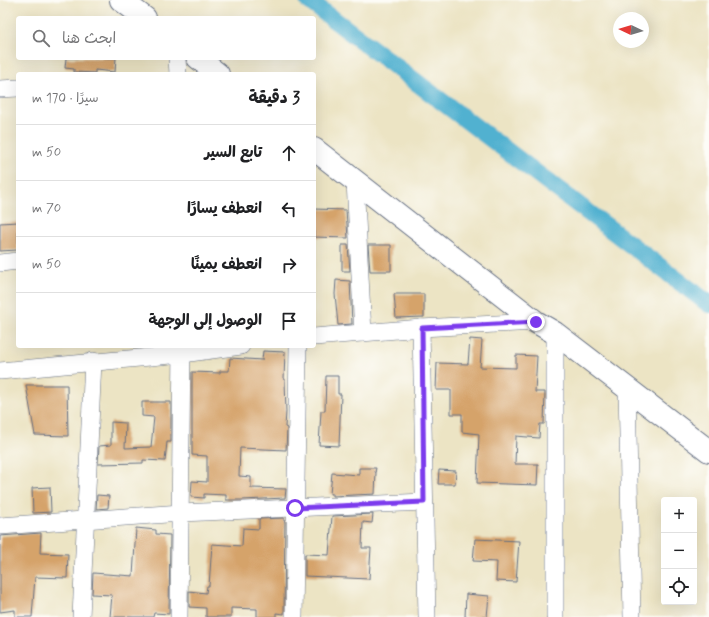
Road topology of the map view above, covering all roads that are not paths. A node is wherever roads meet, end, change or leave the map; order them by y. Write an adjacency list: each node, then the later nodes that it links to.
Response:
1 (121, 0): 2 (street)
2 (142, 16)
3 (177, 60): 5 (street)
4 (200, 60): 6 (street)
5 (178, 72)
6 (216, 72)
7 (16, 88): 8 (street)
8 (0, 89)
9 (316, 151): 10 (street)
10 (355, 181): 13 (street); 15 (street)
11 (16, 261): 12 (street)
12 (0, 263)
13 (536, 322): 14 (street); 16 (street)
14 (422, 328): 15 (street); 25 (street)
15 (363, 333): 17 (street)
16 (555, 334): 23 (street); 34 (street)
17 (316, 338)
18 (212, 348): 20 (street)
19 (298, 348): 26 (street)
20 (182, 350): 21 (street); 27 (street)
21 (93, 362): 22 (street); 28 (street)
22 (0, 371)
23 (627, 388): 24 (street); 35 (street)
24 (709, 451)
25 (424, 502): 26 (street); 33 (street)
26 (295, 508): 27 (street); 32 (street)
27 (181, 513): 28 (street); 31 (street)
28 (86, 519): 29 (street); 30 (street)
29 (0, 526)
30 (81, 617)
31 (179, 617)
32 (294, 617)
33 (427, 617)
34 (555, 617)
35 (632, 617)

